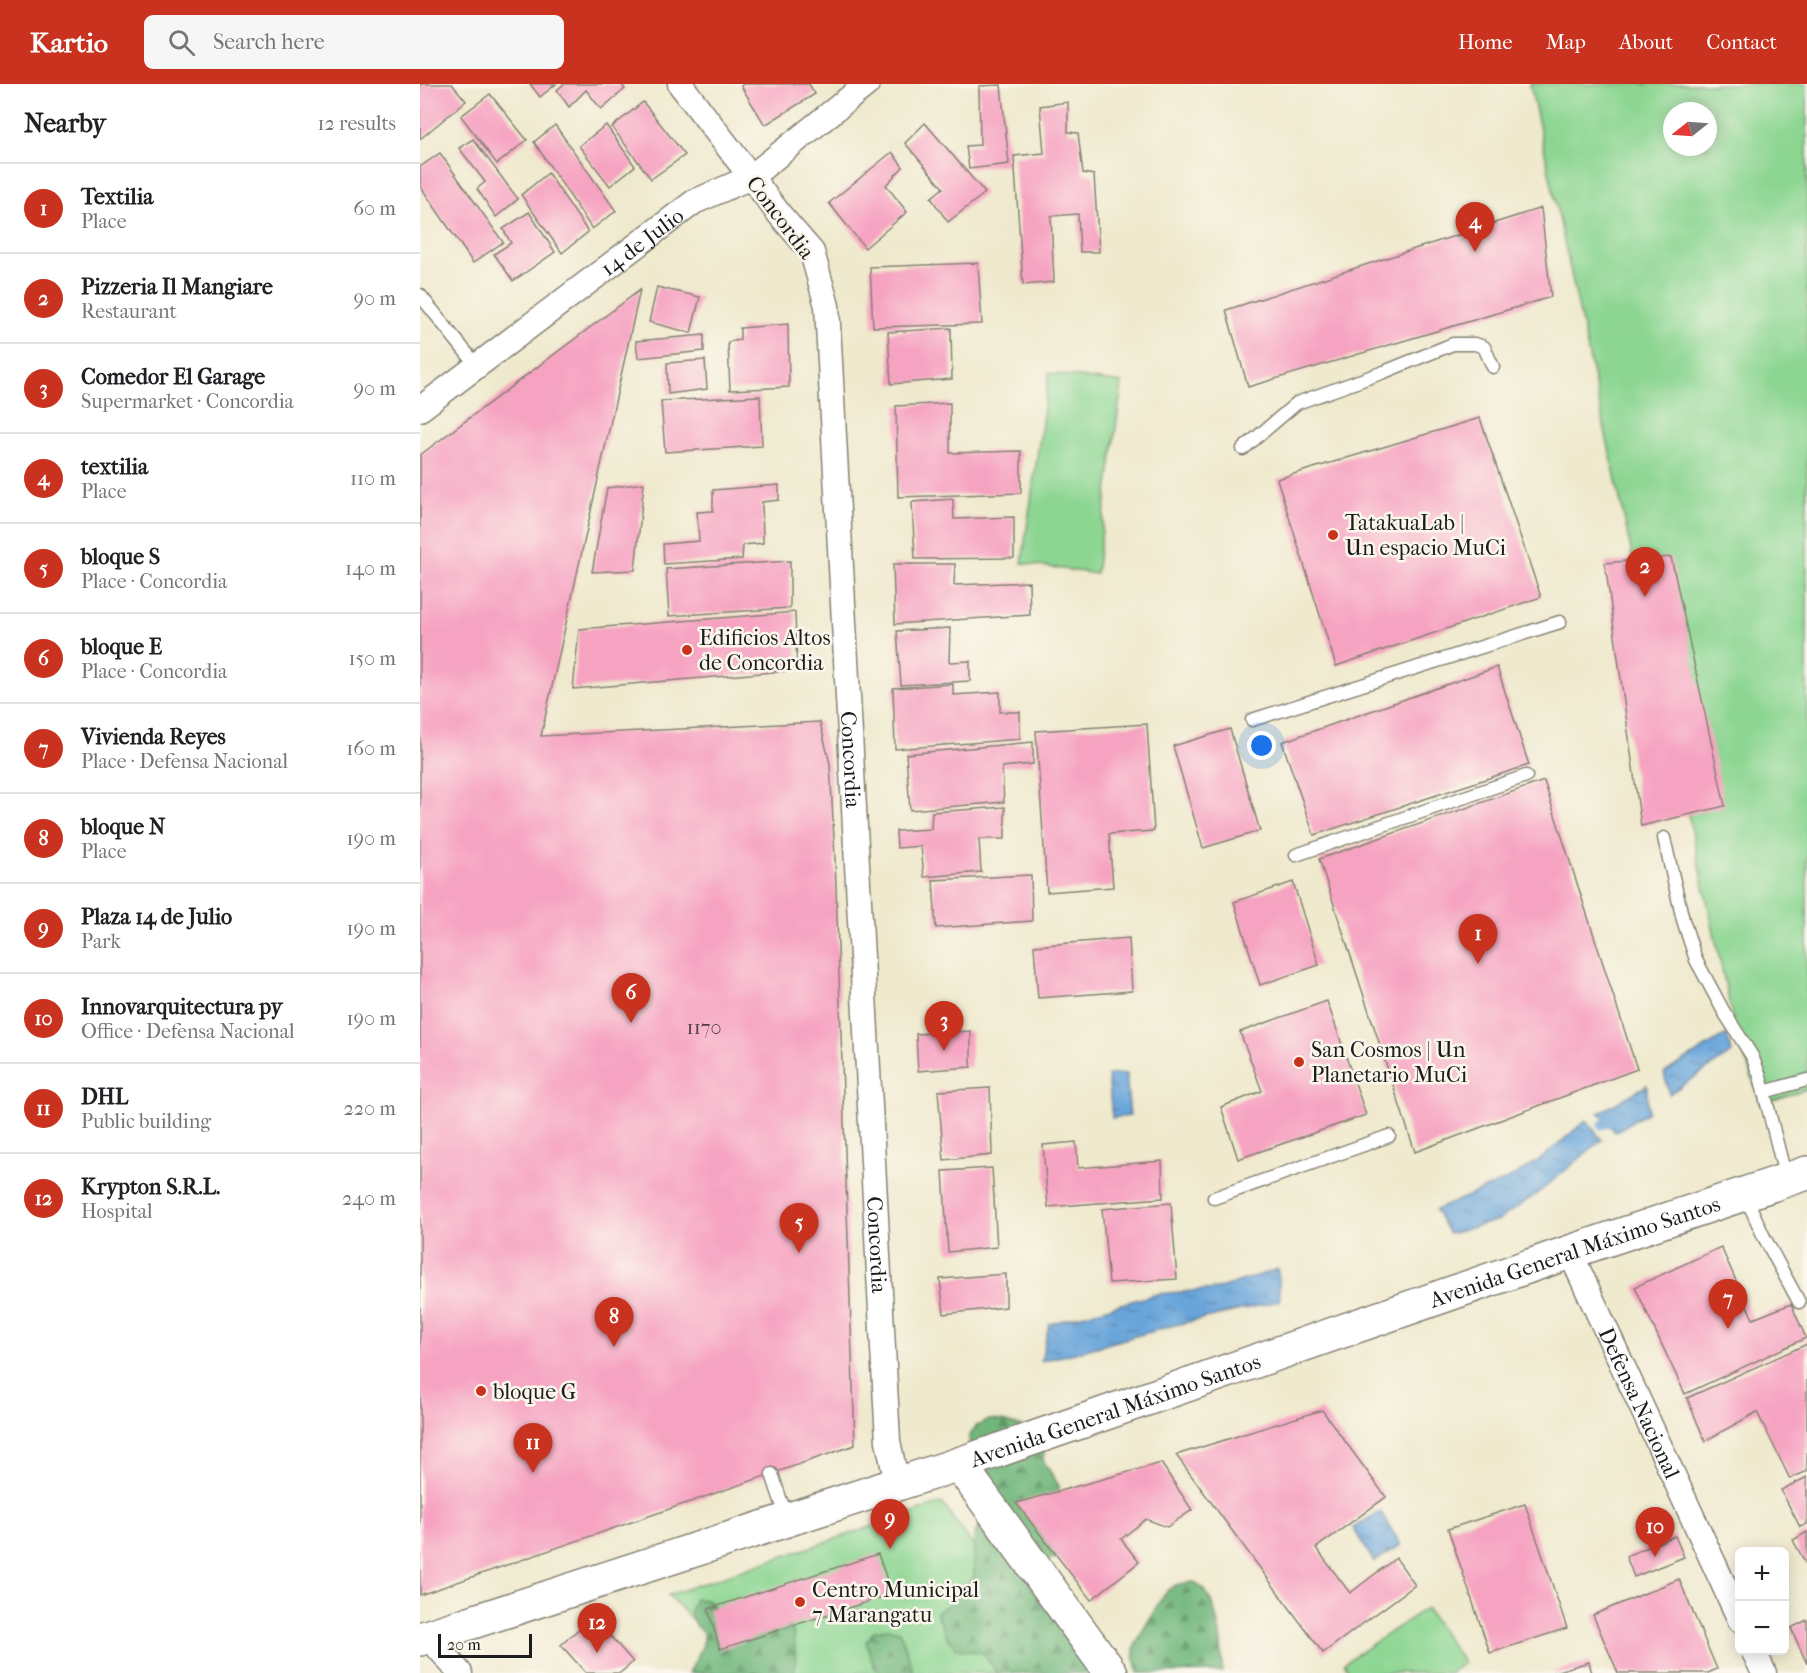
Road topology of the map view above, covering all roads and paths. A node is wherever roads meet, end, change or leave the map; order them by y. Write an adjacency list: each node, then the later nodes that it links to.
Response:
1 (680, 84): 3 (street, Concordia)
2 (867, 84): 3 (street, 14 de Julio)
3 (751, 177): 5 (street, 14 de Julio); 24 (street, Concordia)
4 (420, 295): 5 (lane)
5 (477, 366): 7 (street, 14 de Julio)
6 (1492, 367): 8 (lane)
7 (420, 409)
8 (1243, 449)
9 (1560, 622): 10 (lane)
10 (1252, 720)
11 (1526, 776): 13 (lane)
12 (1664, 838): 15 (lane)
13 (1296, 855)
14 (1806, 1084): 15 (lane)
15 (1764, 1092): 17 (lane)
16 (1389, 1136): 19 (lane)
17 (1797, 1176): 18 (main road, Avenida General Máximo Santos)
18 (1744, 1194): 20 (main road, Avenida General Máximo Santos); 21 (lane)
19 (1214, 1198)
20 (1570, 1252): 22 (main road, Avenida General Máximo Santos); 26 (street, Defensa Nacional)
21 (1799, 1302)
22 (959, 1464): 24 (main road, Avenida General Máximo Santos); 30 (main road)
23 (772, 1474): 25 (lane)
24 (897, 1484): 25 (main road, Avenida General Máximo Santos)
25 (787, 1520): 27 (main road, Avenida General Máximo Santos)
26 (1735, 1609)
27 (424, 1638): 29 (street)
28 (1755, 1655): 31 (street)
29 (460, 1673)
30 (1111, 1673)
31 (1764, 1673)

